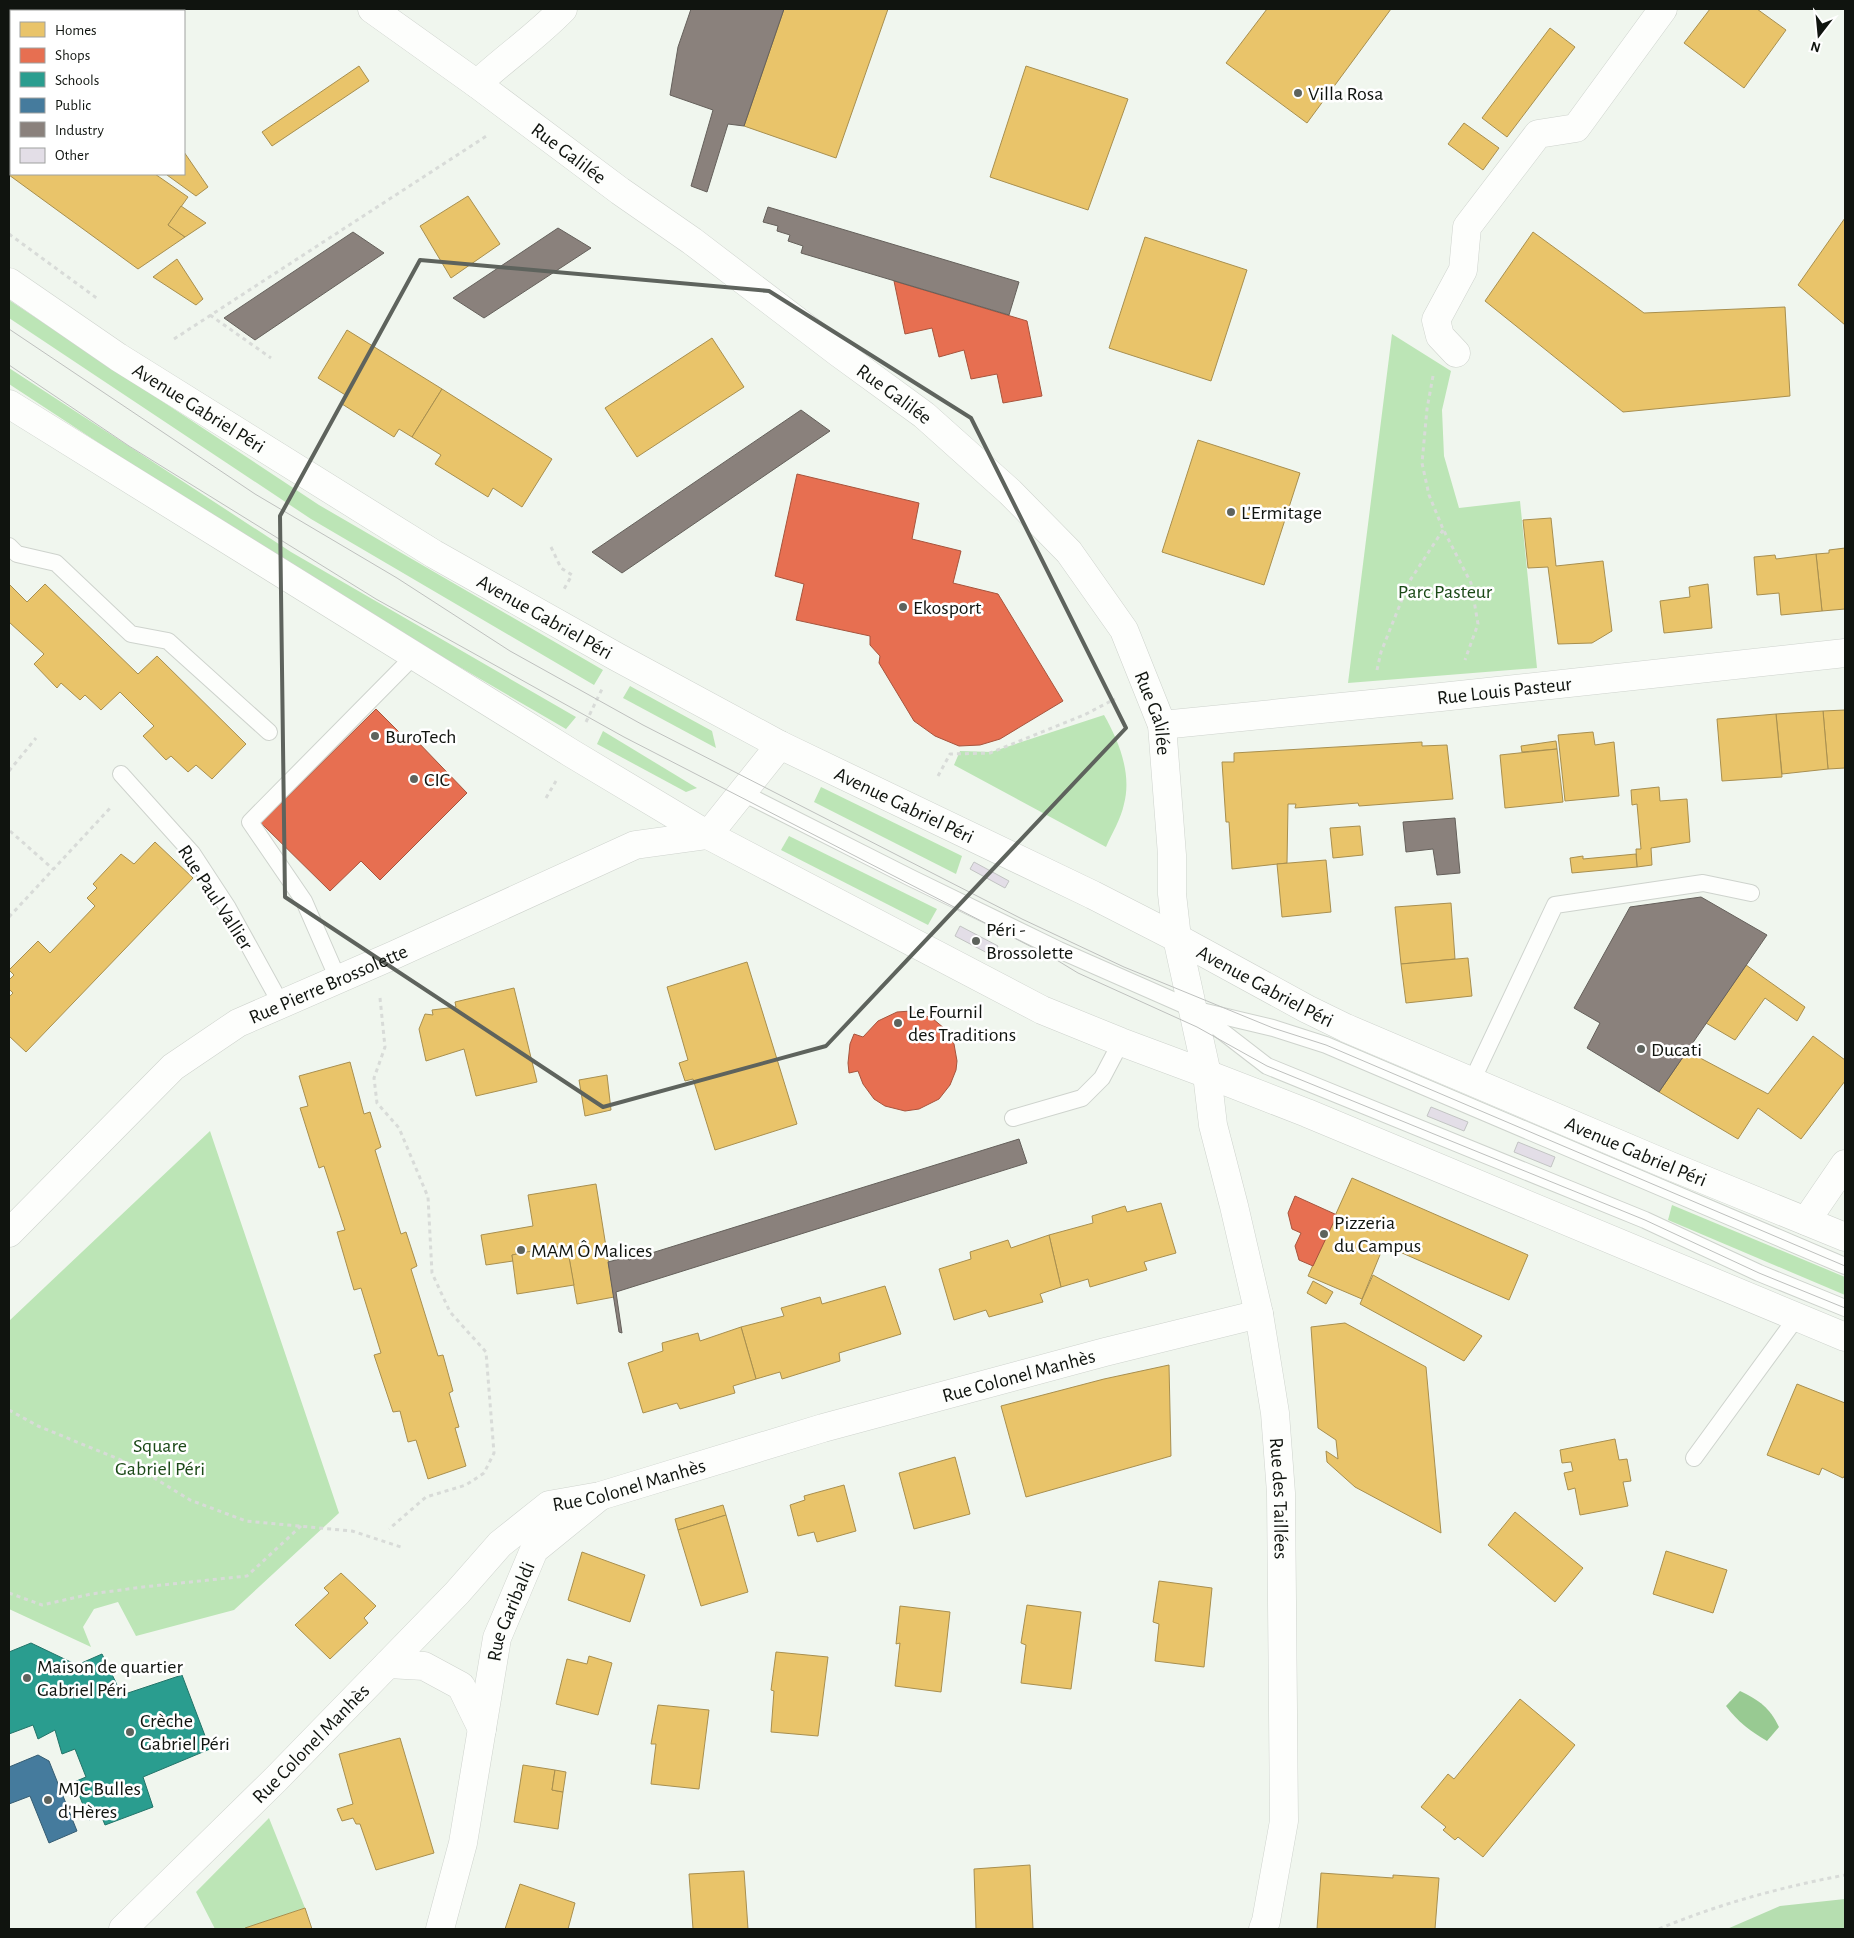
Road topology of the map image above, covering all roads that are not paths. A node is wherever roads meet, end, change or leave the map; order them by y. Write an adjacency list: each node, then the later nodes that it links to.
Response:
1 (372, 9): 4 (street, Rue Galilée)
2 (564, 9): 4 (street)
3 (1663, 9): 6 (street)
4 (477, 84): 11 (street, Rue Galilée)
5 (9, 282): 13 (street, Avenue Gabriel Péri)
6 (1448, 344)
7 (9, 404): 10 (street)
8 (9, 546): 12 (lane)
9 (1845, 653): 11 (street, Rue Louis Pasteur)
10 (414, 656): 16 (street); 19 (lane)
11 (1162, 725): 18 (street, Rue Galilée)
12 (269, 732)
13 (780, 745): 15 (street); 18 (street, Avenue Gabriel Péri)
14 (126, 780): 20 (lane, Rue Paul Vallier)
15 (743, 793): 16 (street); 21 (lane, Avenue Gabriel Péri)
16 (708, 835): 19 (street, Rue Pierre Brossolette); 22 (street)
17 (1751, 893): 24 (lane)
18 (1177, 938): 21 (street, Rue Galilée); 24 (street, Avenue Gabriel Péri)
19 (338, 980): 20 (street, Rue Pierre Brossolette)
20 (280, 1004): 27 (street, Rue Pierre Brossolette)
21 (1193, 1009): 23 (street, Rue des Taillées); 30 (lane, Avenue Gabriel Péri); 31 (lane, Avenue Gabriel Péri)
22 (1121, 1042): 23 (street); 25 (lane)
23 (1207, 1074): 32 (street, Rue des Taillées); 33 (street)
24 (1472, 1081): 28 (street, Avenue Gabriel Péri)
25 (1013, 1118)
26 (1845, 1164): 28 (street)
27 (14, 1217)
28 (1806, 1221): 29 (street, Avenue Gabriel Péri)
29 (1845, 1237)
30 (1845, 1266)
31 (1845, 1308)
32 (1259, 1314): 36 (street, Rue Colonel Manhès); 41 (street, Rue des Taillées)
33 (1797, 1317): 34 (street); 35 (lane)
34 (1845, 1337)
35 (1694, 1458)
36 (600, 1496): 37 (street, Rue Colonel Manhès); 38 (street, Rue Garibaldi)
37 (388, 1664): 38 (street); 39 (street, Rue Colonel Manhès)
38 (482, 1729): 40 (street, Rue Garibaldi)
39 (123, 1929)
40 (440, 1929)
41 (1263, 1929)

